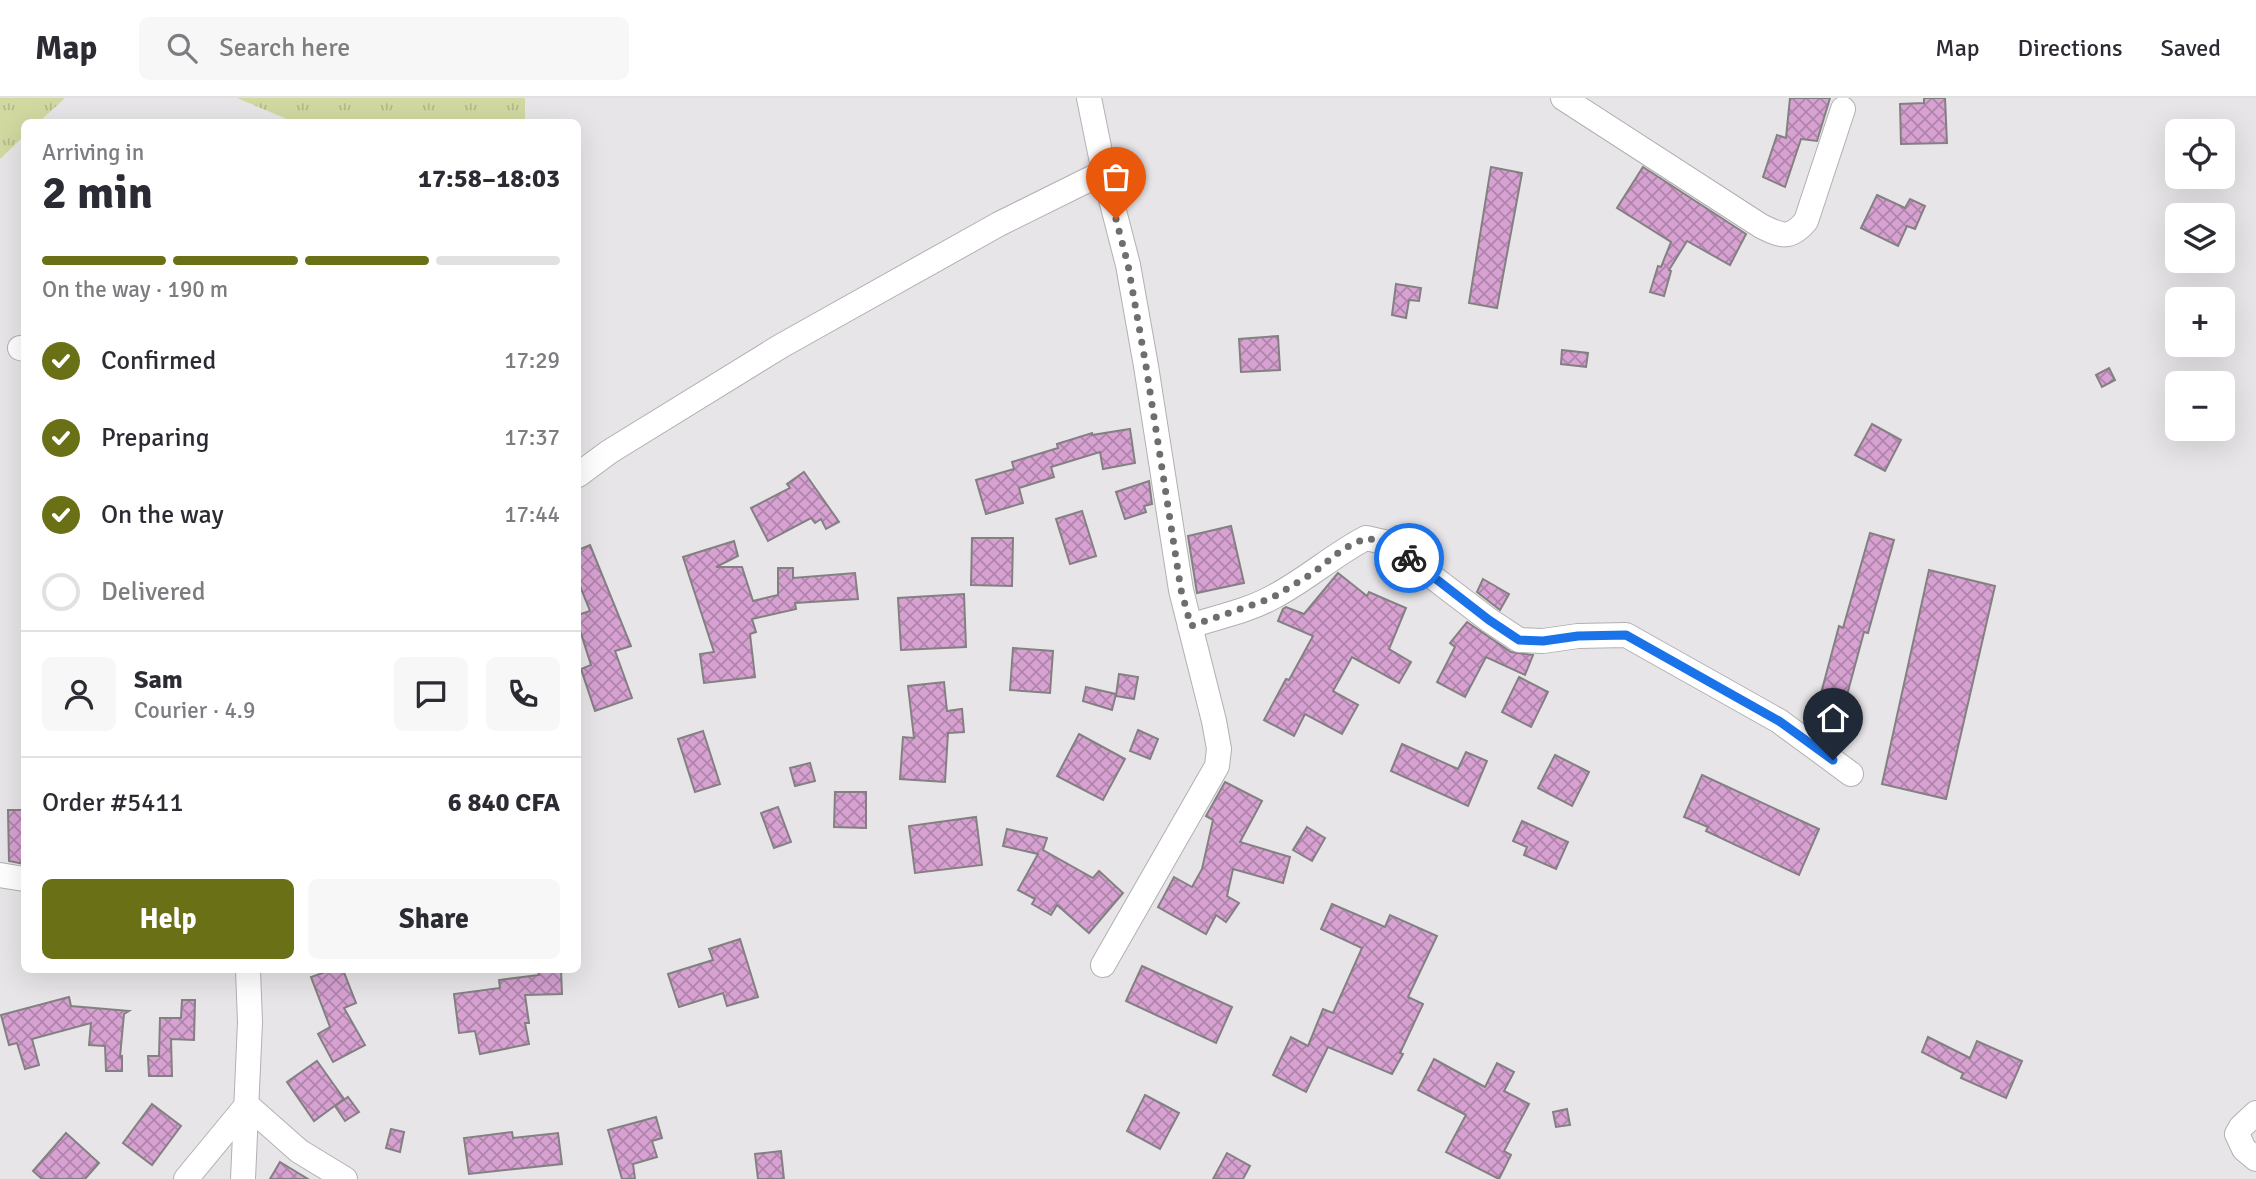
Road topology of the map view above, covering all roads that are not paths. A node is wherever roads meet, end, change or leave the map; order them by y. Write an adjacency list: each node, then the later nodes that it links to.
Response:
1 (1089, 98): 4 (street)
2 (1563, 98): 3 (street)
3 (1843, 109)
4 (1104, 172): 5 (street); 6 (street)
5 (581, 473)
6 (1191, 626): 7 (street); 10 (street)
7 (1852, 774)
8 (0, 875): 9 (street)
9 (21, 878)
10 (1103, 965)
11 (248, 973): 12 (street)
12 (247, 1105): 15 (street); 16 (street); 17 (street)
13 (2256, 1113): 14 (street)
14 (2256, 1159)
15 (186, 1179)
16 (243, 1179)
17 (345, 1179)

